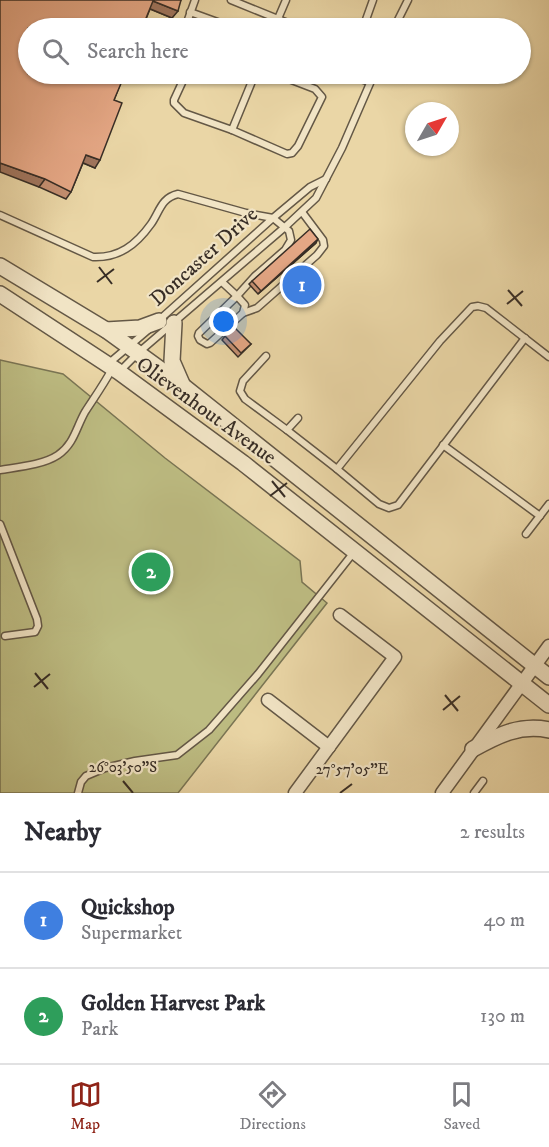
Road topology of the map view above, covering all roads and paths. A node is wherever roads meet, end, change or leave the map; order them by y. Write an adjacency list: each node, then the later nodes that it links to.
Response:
1 (195, 0): 6 (lane)
2 (231, 0): 9 (lane)
3 (286, 0): 10 (lane)
4 (374, 0): 11 (lane)
5 (408, 0): 12 (lane)
6 (190, 12): 7 (lane); 8 (lane)
7 (188, 18)
8 (206, 18)
9 (276, 18)
10 (278, 18)
11 (367, 18)
12 (399, 18)
13 (181, 84): 17 (lane)
14 (251, 84): 17 (lane)
15 (302, 84): 17 (lane)
16 (369, 84): 18 (lane, Doncaster Drive)
17 (232, 130)
18 (326, 179): 19 (lane, Doncaster Drive); 21 (lane, Doncaster Drive)
19 (302, 212): 22 (lane, Doncaster Drive); 27 (lane)
20 (0, 215): 21 (lane)
21 (273, 218): 22 (lane); 28 (lane, Doncaster Drive)
22 (285, 227): 24 (lane, Doncaster Drive); 26 (lane)
23 (0, 266): 30 (street, Olievenhout Avenue)
24 (222, 282): 26 (lane); 29 (lane, Doncaster Drive)
25 (0, 294): 35 (street, Olievenhout Avenue)
26 (237, 296): 27 (lane); 27 (lane)
27 (243, 313)
28 (159, 321): 30 (street); 32 (lane, Doncaster Drive)
29 (174, 323): 32 (lane, Doncaster Drive); 36 (street)
30 (106, 330): 32 (street, Olievenhout Avenue)
31 (525, 338): 34 (lane); 39 (lane); 40 (lane)
32 (134, 350): 35 (lane, Doncaster Drive); 35 (lane, Doncaster Drive); 36 (street, Olievenhout Avenue)
33 (266, 356): 38 (lane)
34 (549, 357)
35 (113, 369): 41 (lane); 46 (street, Olievenhout Avenue)
36 (182, 385): 50 (street, Olievenhout Avenue)
37 (298, 418): 38 (lane)
38 (287, 430): 40 (lane)
39 (443, 445): 40 (lane); 43 (lane)
40 (337, 469)
41 (0, 470)
42 (549, 504): 43 (lane)
43 (540, 516): 45 (lane)
44 (0, 524): 48 (lane)
45 (526, 534)
46 (354, 552): 52 (street, Olievenhout Avenue); 60 (lane)
47 (340, 615): 56 (street)
48 (5, 636)
49 (549, 646): 50 (street)
50 (534, 664): 51 (street, Olievenhout Avenue); 52 (street)
51 (549, 677)
52 (520, 682): 54 (street, Olievenhout Avenue); 57 (street)
53 (267, 700): 56 (street)
54 (549, 705)
55 (549, 730): 57 (street)
56 (329, 747): 59 (street)
57 (473, 749): 61 (street)
58 (483, 781): 62 (lane)
59 (302, 791)
60 (78, 793)
61 (442, 793)
62 (474, 793)

